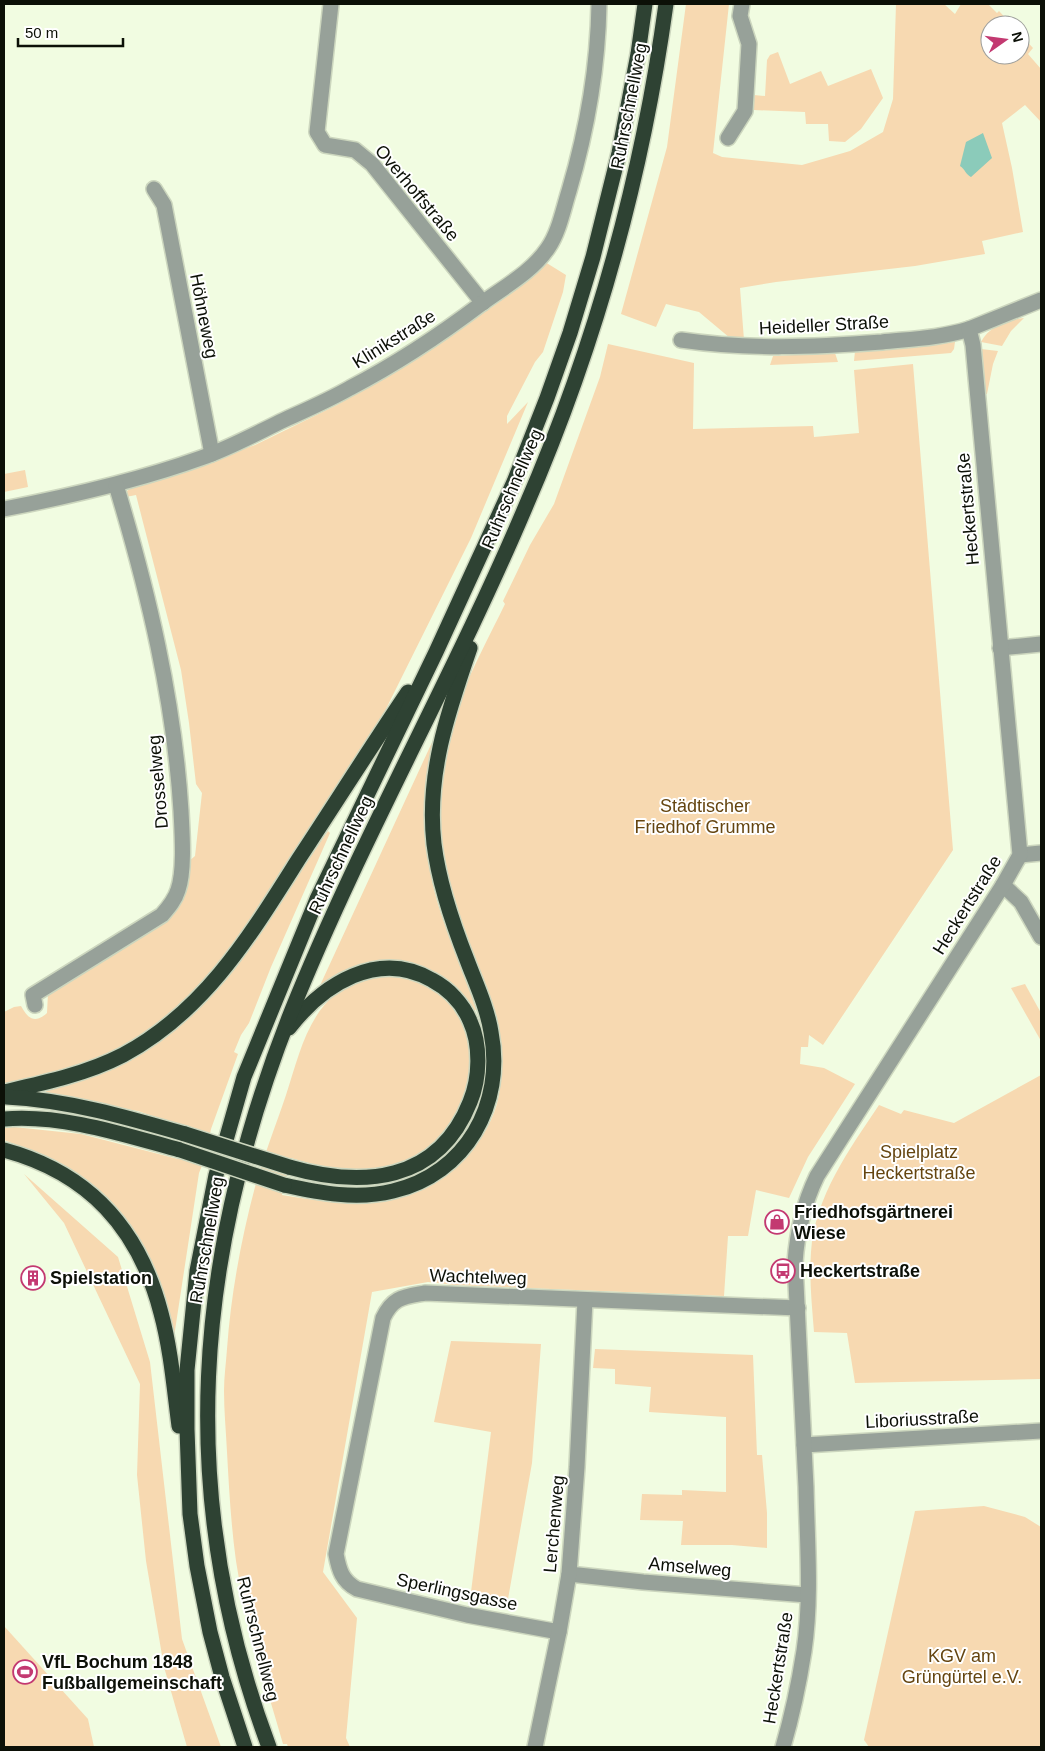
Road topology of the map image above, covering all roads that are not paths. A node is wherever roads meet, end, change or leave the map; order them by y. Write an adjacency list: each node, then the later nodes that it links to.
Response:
1 (331, 4): 9 (street, Overhoffstraße)
2 (599, 4): 9 (street, Klinikstraße)
3 (645, 4): 18 (highway, Ruhrschnellweg)
4 (666, 4): 15 (highway, Ruhrschnellweg)
5 (742, 4): 6 (street)
6 (728, 138)
7 (154, 189): 12 (street, Höhneweg)
8 (1041, 300): 10 (street)
9 (482, 303): 12 (street, Klinikstraße)
10 (969, 329): 11 (street, Heideller Straße); 17 (street, Heckertstraße)
11 (681, 340)
12 (212, 454): 13 (street, Klinikstraße)
13 (116, 485): 14 (street, Klinikstraße); 23 (street, Drosselweg)
14 (4, 509)
15 (493, 580): 24 (highway, Ruhrschnellweg); 27 (highway, bridge)
16 (1041, 644): 17 (street)
17 (1000, 648): 20 (street, Heckertstraße)
18 (436, 652): 25 (highway); 33 (highway, Ruhrschnellweg)
19 (1041, 853): 20 (street)
20 (1020, 855): 21 (street, Heckertstraße)
21 (1003, 885): 22 (street); 30 (street, Heckertstraße)
22 (1041, 937)
23 (35, 1005)
24 (279, 1044): 26 (highway, bridge); 39 (highway, Ruhrschnellweg)
25 (4, 1092)
26 (4, 1097)
27 (4, 1119)
28 (4, 1150): 33 (highway)
29 (585, 1300): 30 (street, Wachtelweg); 34 (street, Lerchenweg); 35 (street, Wachtelweg)
30 (798, 1308): 32 (street, Heckertstraße)
31 (1041, 1431): 32 (street, Liboriusstraße)
32 (804, 1445): 36 (street, Heckertstraße)
33 (190, 1514): 38 (highway, Ruhrschnellweg)
34 (569, 1574): 36 (street, Amselweg); 37 (street, Lerchenweg)
35 (349, 1584): 37 (street, Sperlingsgasse)
36 (807, 1595): 41 (street, Heckertstraße)
37 (559, 1632): 40 (street, Lerchenweg)
38 (245, 1747)
39 (269, 1747)
40 (535, 1747)
41 (783, 1747)

